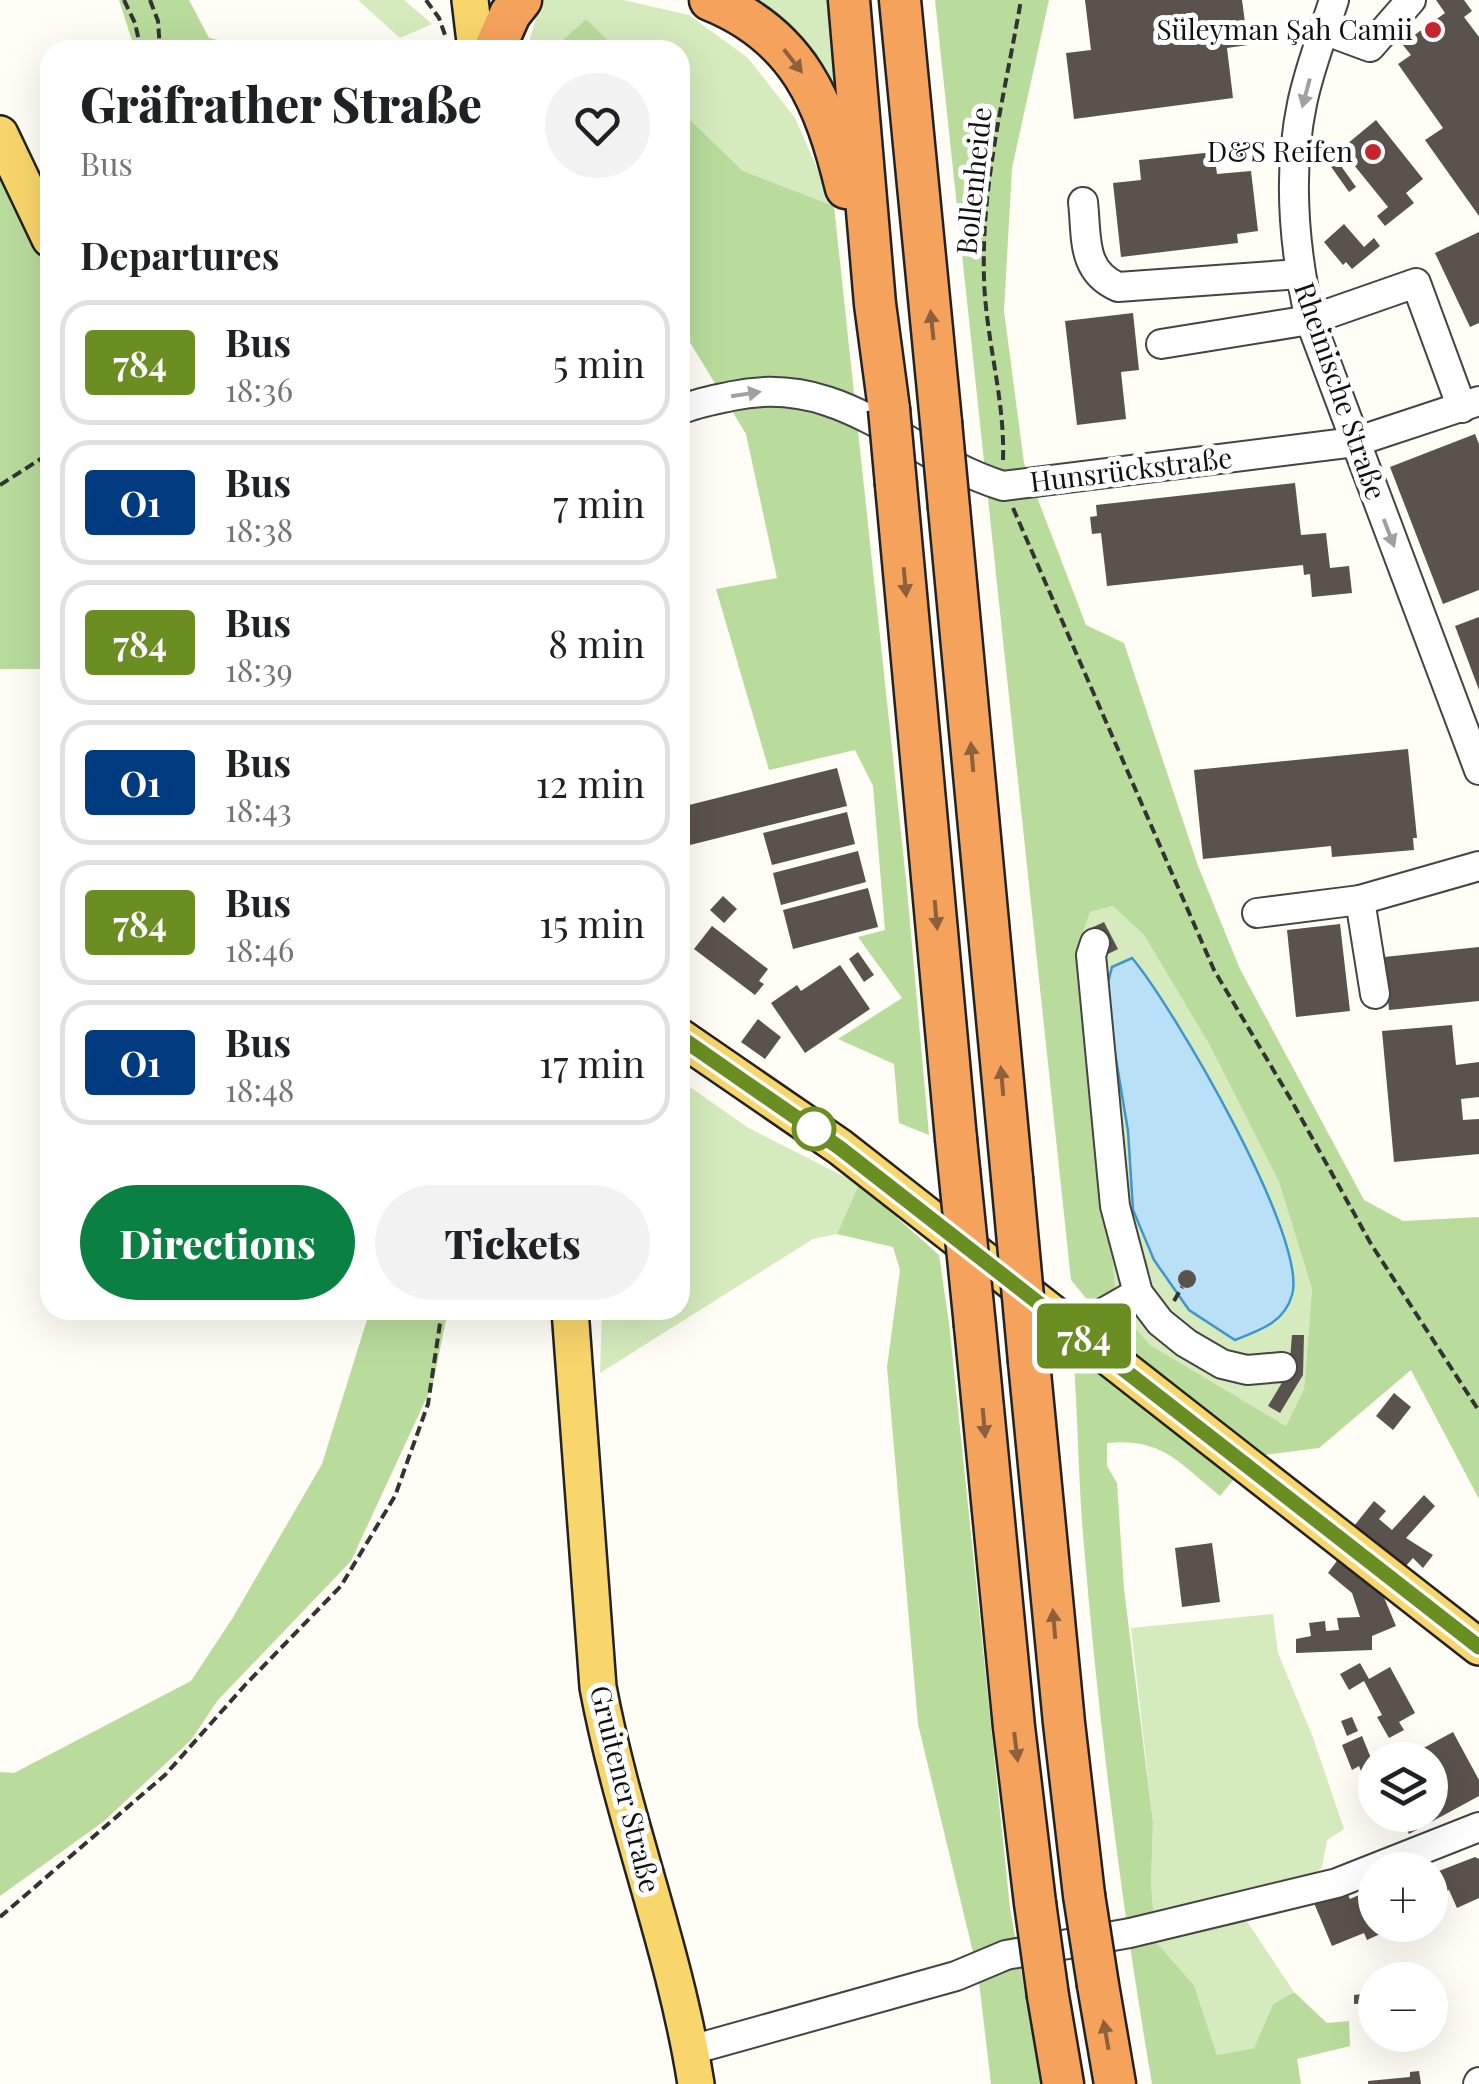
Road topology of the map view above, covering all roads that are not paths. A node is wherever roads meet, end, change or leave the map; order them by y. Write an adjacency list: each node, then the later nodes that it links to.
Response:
1 (470, 0): 9 (main road)
2 (521, 0): 10 (highway)
3 (710, 0): 15 (highway, one-way to 15)
4 (849, 0): 15 (highway)
5 (900, 0): 36 (highway, one-way to 5, bridge)
6 (1334, 0): 8 (street, Rheinische Straße)
7 (1410, 0): 8 (street)
8 (1324, 30): 14 (street, Rheinische Straße, one-way to 14)
9 (462, 40)
10 (498, 40)
11 (0, 134): 13 (main road)
12 (1083, 202): 14 (street)
13 (40, 218)
14 (1300, 274): 16 (street, Rheinische Straße)
15 (875, 304): 35 (highway, one-way to 35, bridge)
16 (1310, 320): 17 (street); 18 (street); 20 (street, Rheinische Straße)
17 (1161, 344)
18 (1471, 405): 20 (street, Hunsrückstraße)
19 (690, 407): 20 (street, Hunsrückstraße, one-way to 20)
20 (1355, 442): 21 (street, Rheinische Straße, one-way to 21)
21 (1479, 770)
22 (1479, 866): 23 (street)
23 (1360, 900): 24 (street); 26 (street)
24 (1258, 913)
25 (1095, 943): 28 (street)
26 (1375, 994)
27 (690, 1044): 30 (main road)
28 (1138, 1293): 30 (street); 31 (street)
29 (571, 1320): 34 (main road, Gruitener Straße)
30 (1075, 1329): 32 (main road)
31 (1282, 1367)
32 (1479, 1647)
33 (1479, 1827): 34 (street)
34 (693, 2067)
35 (1063, 2084)
36 (1115, 2084)

